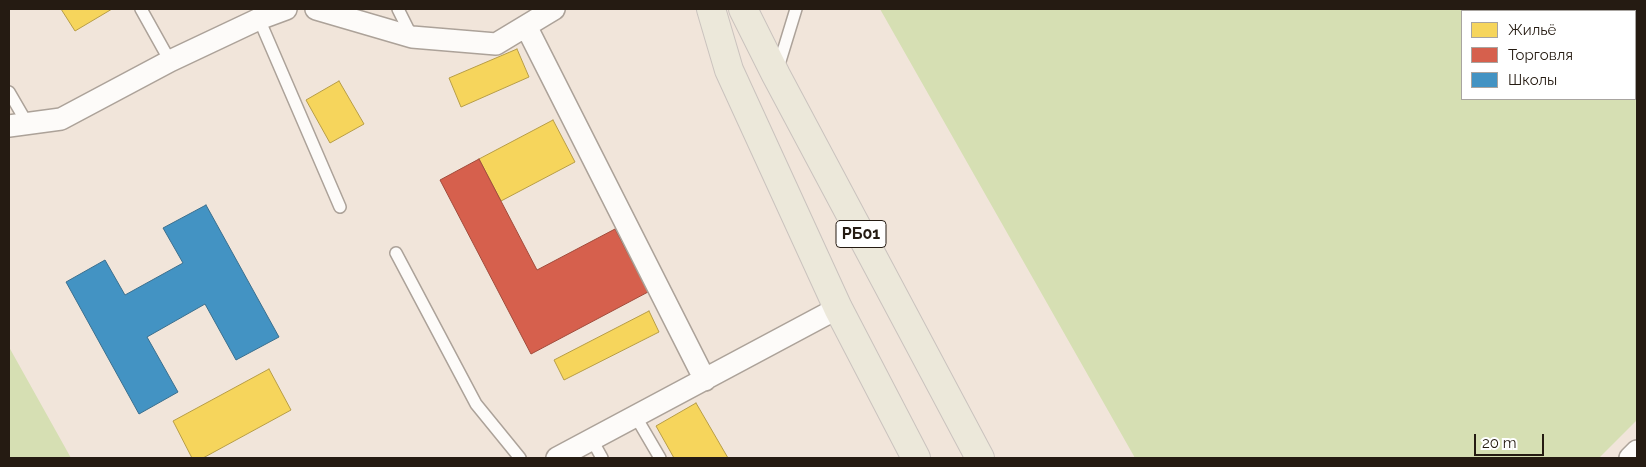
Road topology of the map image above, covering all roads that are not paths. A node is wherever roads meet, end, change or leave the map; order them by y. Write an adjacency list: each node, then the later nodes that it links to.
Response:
1 (141, 9): 12 (lane)
2 (286, 9): 9 (street)
3 (316, 9): 11 (street)
4 (398, 9): 11 (lane)
5 (554, 9): 10 (street)
6 (711, 9): 18 (highway, РБ01)
7 (743, 9): 13 (highway, РБ01)
8 (796, 9): 13 (lane)
9 (258, 19): 12 (street); 16 (lane)
10 (526, 26): 11 (street); 19 (street)
11 (412, 37)
12 (170, 61): 15 (street)
13 (776, 75): 28 (highway, РБ01)
14 (9, 92): 15 (lane)
15 (18, 125)
16 (340, 208)
17 (396, 253): 23 (lane)
18 (838, 308): 19 (street); 27 (highway, РБ01)
19 (705, 380): 20 (street)
20 (636, 417): 21 (street); 26 (lane)
21 (592, 440): 24 (street); 25 (lane)
22 (1637, 451): 29 (street)
23 (520, 458)
24 (557, 458)
25 (602, 458)
26 (660, 458)
27 (916, 458)
28 (980, 458)
29 (1630, 458)

